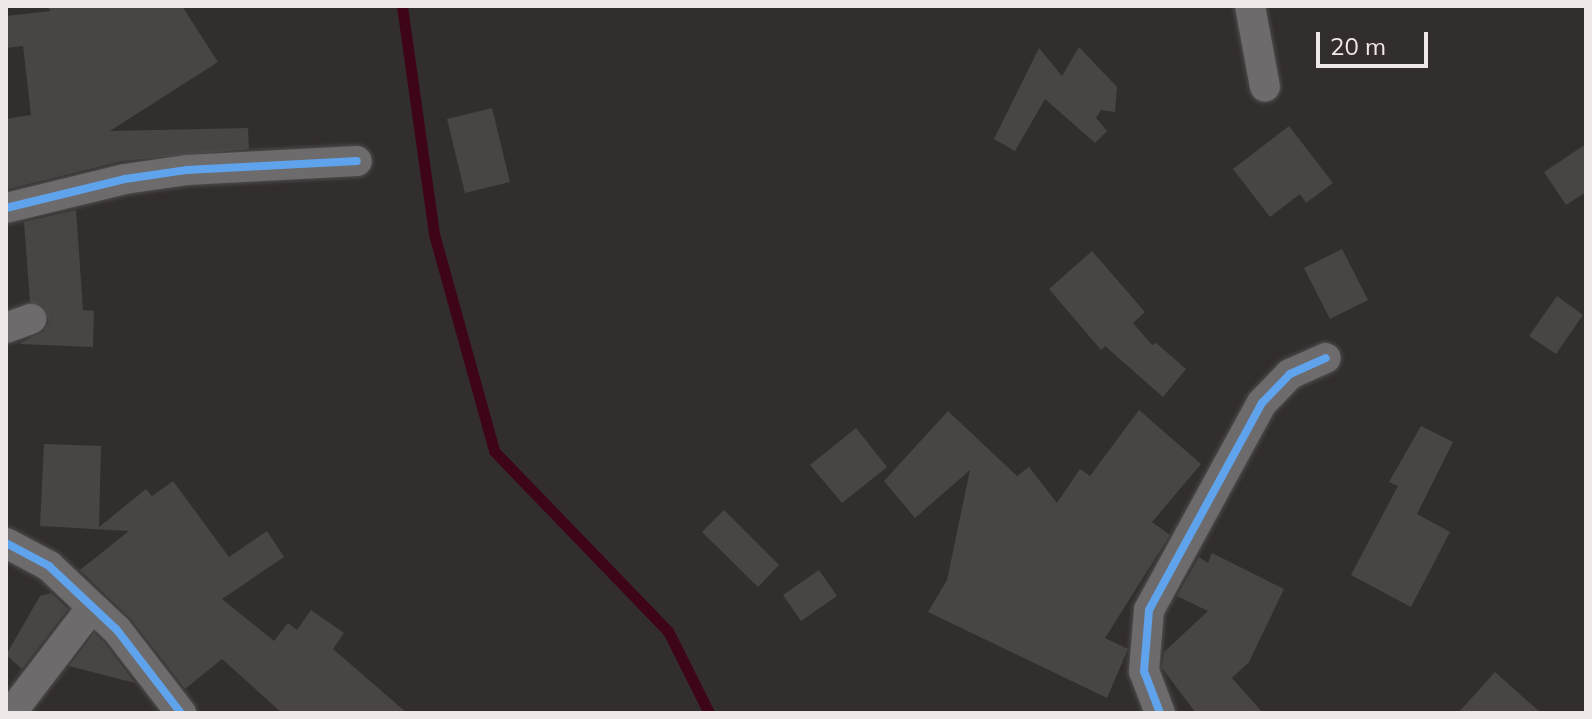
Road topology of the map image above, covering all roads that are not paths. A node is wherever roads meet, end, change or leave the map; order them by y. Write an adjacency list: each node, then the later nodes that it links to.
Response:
1 (1250, 6): 2 (street)
2 (1265, 87)
3 (357, 161): 4 (street)
4 (6, 208)
5 (1326, 358): 10 (street)
6 (6, 543): 7 (street)
7 (92, 607): 8 (street); 9 (street)
8 (11, 713)
9 (181, 713)
10 (1160, 713)

